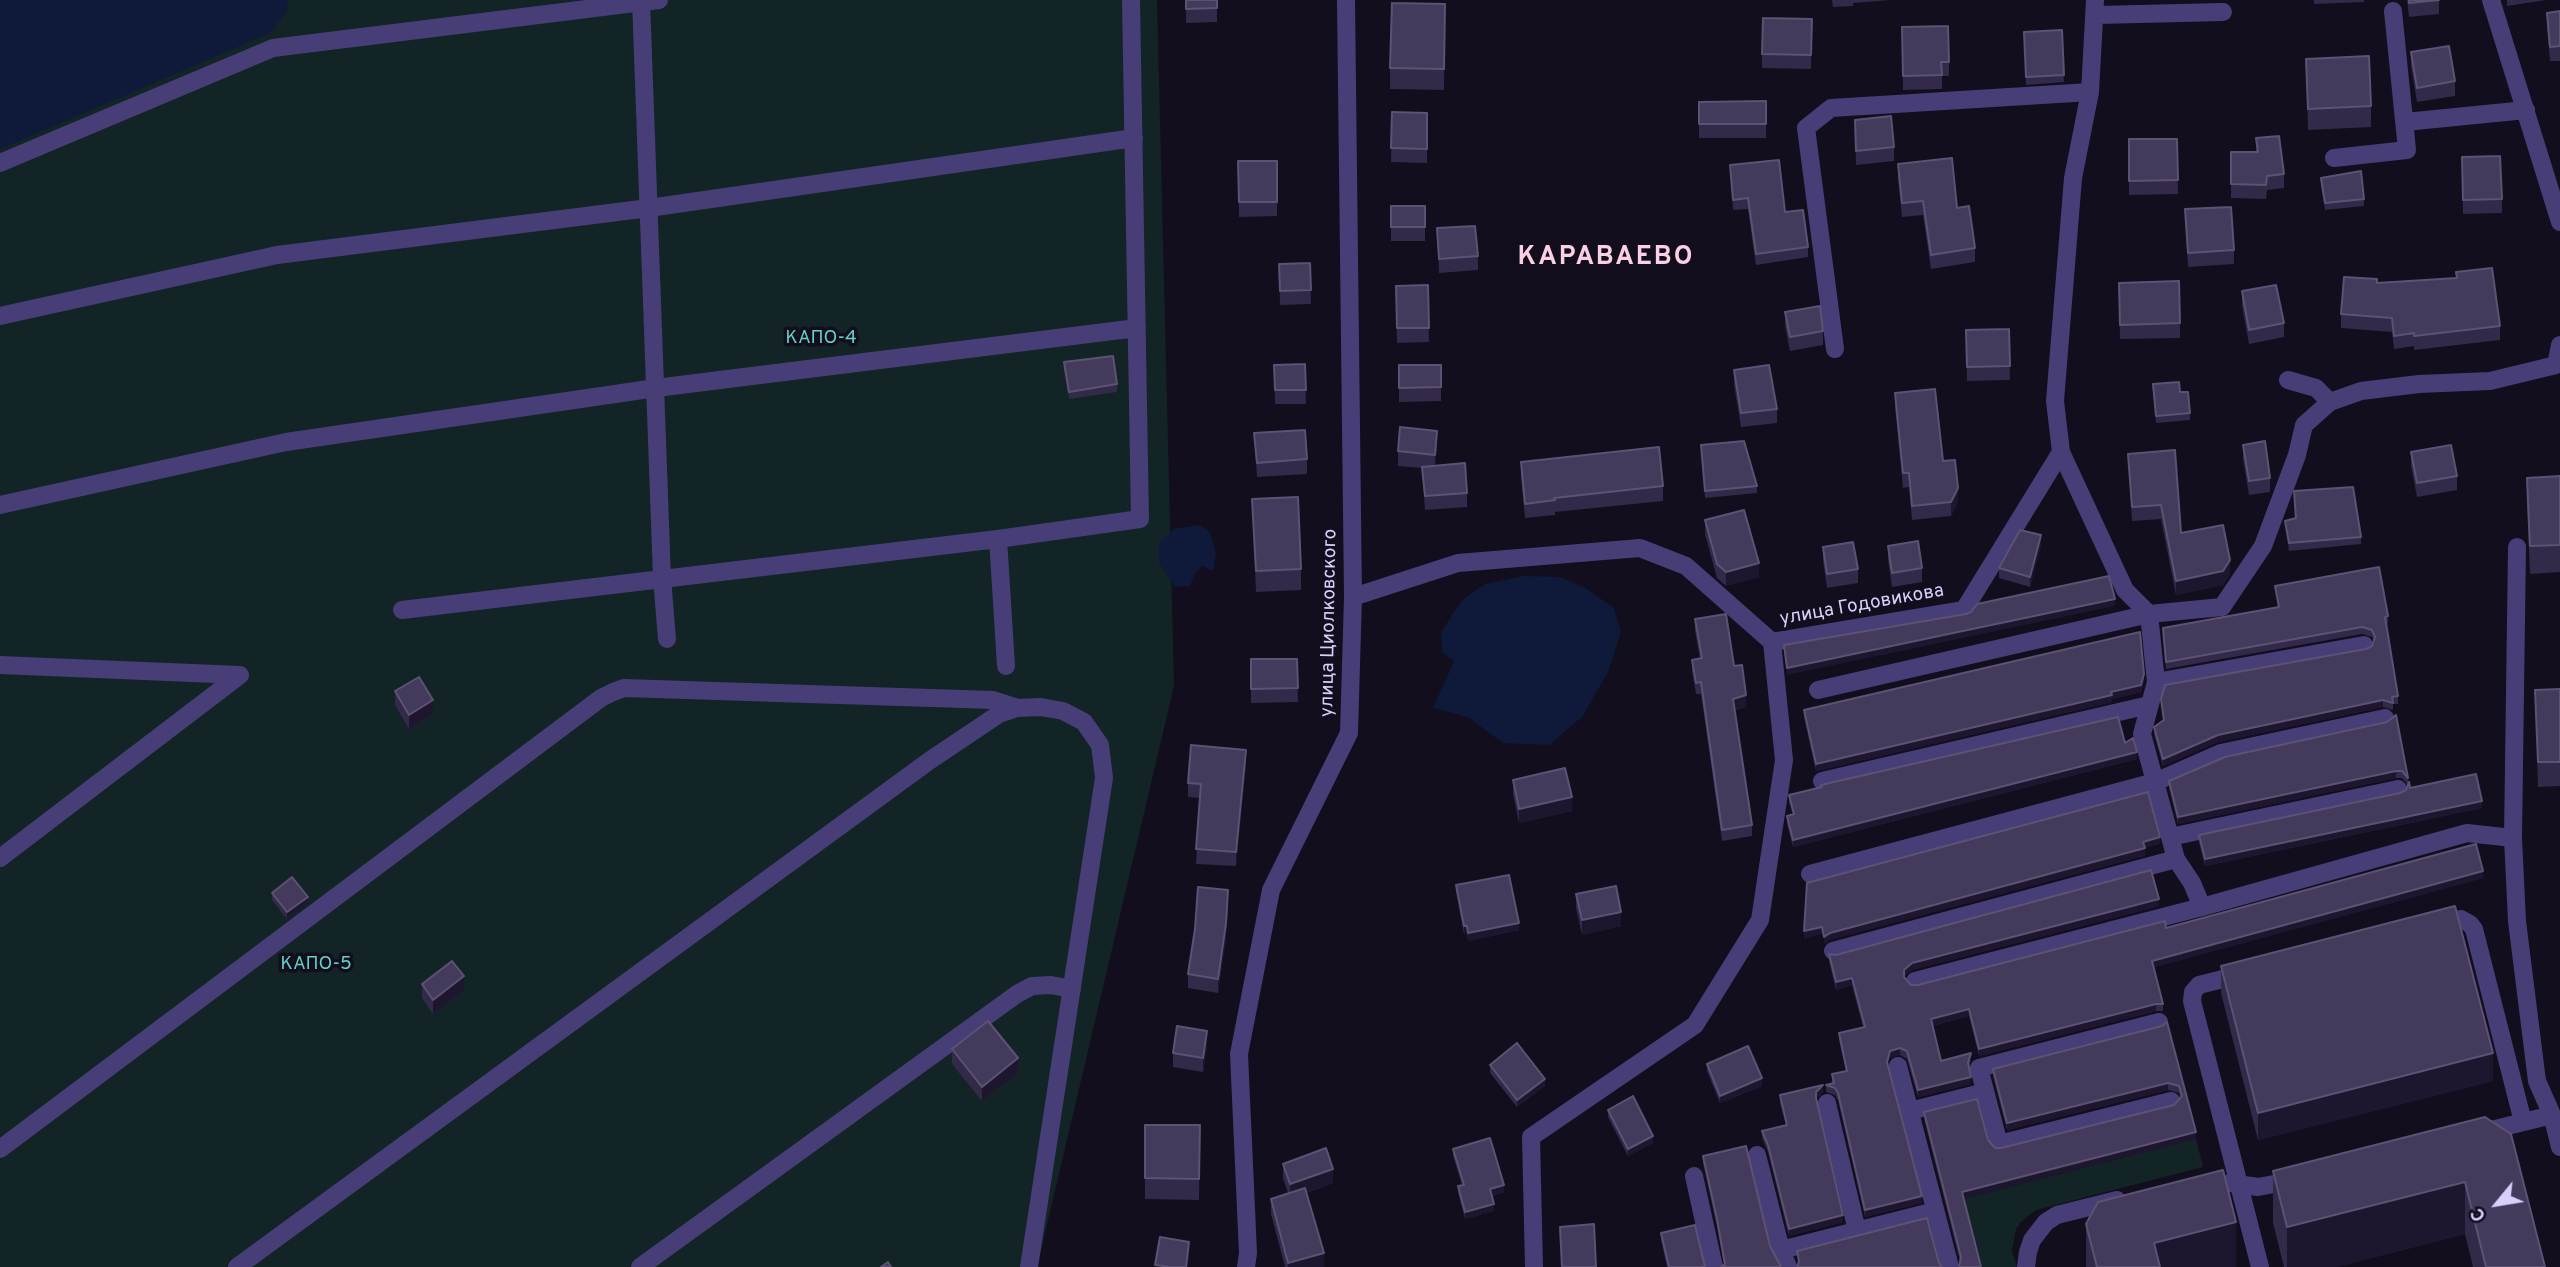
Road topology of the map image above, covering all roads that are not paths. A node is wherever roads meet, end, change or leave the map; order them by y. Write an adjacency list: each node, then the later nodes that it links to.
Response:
1 (1131, 0): 11 (street)
2 (1346, 0): 28 (street, улица Циолковского)
3 (2491, 0): 9 (street)
4 (647, 1): 13 (street); 14 (street)
5 (2095, 8): 7 (street); 8 (street)
6 (2393, 11): 10 (street)
7 (2223, 12)
8 (2090, 92): 19 (street); 23 (street)
9 (2526, 110): 10 (street); 15 (street)
10 (2405, 122): 12 (street)
11 (1134, 138): 14 (street); 17 (street)
12 (2334, 158)
13 (0, 163)
14 (649, 208): 16 (street); 21 (street)
15 (2560, 222)
16 (0, 316)
17 (1137, 328): 21 (street); 25 (street)
18 (2560, 345): 22 (street)
19 (1835, 349)
20 (2288, 380): 22 (street)
21 (656, 388): 24 (street); 27 (street)
22 (2330, 402): 30 (street)
23 (2061, 452): 30 (street); 32 (street, улица Годовикова)
24 (0, 505)
25 (998, 539): 27 (street); 35 (street)
26 (2517, 547): 45 (street)
27 (662, 578): 29 (street); 31 (street)
28 (1353, 597): 32 (street); 78 (street, улица Циолковского)
29 (402, 610)
30 (2149, 614): 36 (street); 37 (street)
31 (667, 639)
32 (1772, 642): 79 (street, улица Годовикова)
33 (2364, 645): 36 (street)
34 (0, 665): 46 (street)
35 (1006, 666)
36 (2156, 682): 38 (street)
37 (1818, 690)
38 (2149, 705): 41 (street); 42 (street)
39 (1018, 708): 54 (street); 65 (street); 75 (street)
40 (2385, 718): 42 (street)
41 (1822, 781)
42 (2155, 782): 44 (street); 48 (street)
43 (2398, 789): 44 (street)
44 (2170, 837): 47 (street)
45 (2513, 838): 49 (street); 61 (street)
46 (0, 858)
47 (2176, 859): 49 (street); 51 (street)
48 (1810, 874)
49 (2202, 907): 53 (street)
50 (2416, 929): 62 (street)
51 (1833, 951)
52 (2253, 971): 70 (street)
53 (1915, 981)
54 (1072, 989): 76 (street); 77 (street)
55 (2159, 1022): 57 (street)
56 (1898, 1066): 60 (street)
57 (1985, 1092): 58 (street); 60 (street)
58 (2171, 1101)
59 (1827, 1103): 73 (street)
60 (1910, 1111): 72 (street)
61 (2552, 1115): 62 (street); 64 (street)
62 (2523, 1122): 63 (street)
63 (2469, 1136)
64 (2560, 1147)
65 (0, 1149)
66 (1757, 1155): 74 (street)
67 (1694, 1176): 80 (street)
68 (2306, 1177): 70 (street)
69 (2216, 1180): 70 (street)
70 (2238, 1185): 83 (street)
71 (2136, 1195): 82 (street)
72 (1935, 1211): 73 (street); 81 (street)
73 (1857, 1231): 74 (street)
74 (1785, 1259)
75 (237, 1267)
76 (640, 1267)
77 (1029, 1267)
78 (1246, 1267)
79 (1534, 1267)
80 (1714, 1267)
81 (1950, 1267)
82 (2026, 1267)
83 (2260, 1267)

